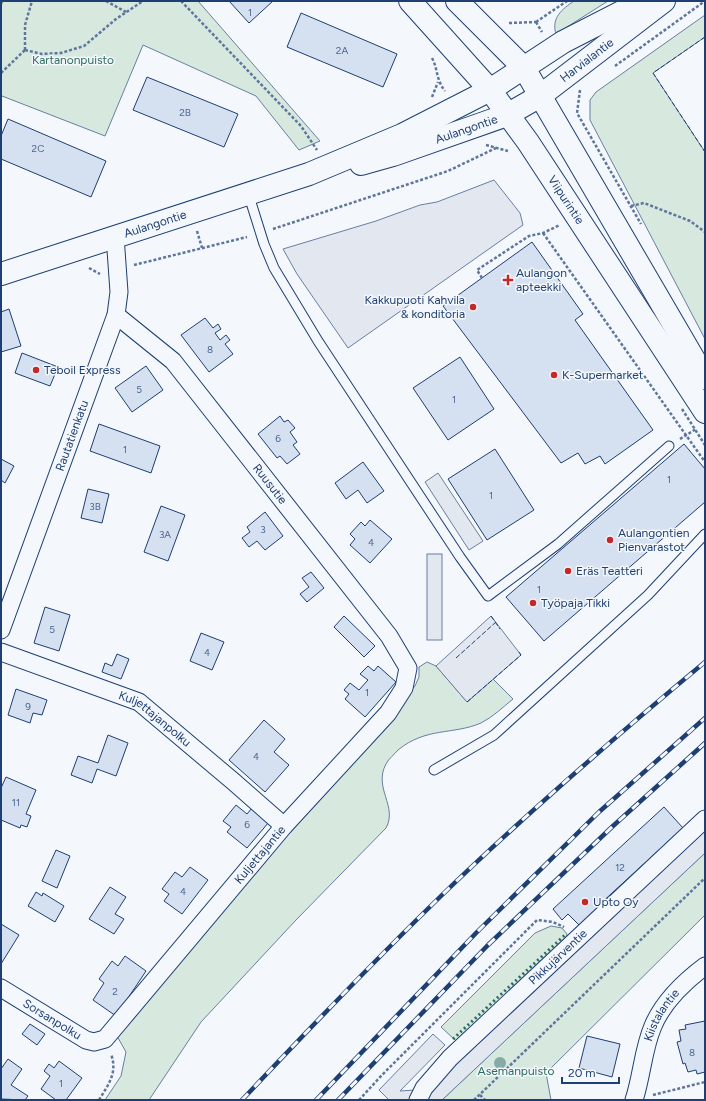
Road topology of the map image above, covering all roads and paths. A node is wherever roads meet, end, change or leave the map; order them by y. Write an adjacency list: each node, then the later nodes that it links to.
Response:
1 (32, 1): 13 (path)
2 (106, 1): 11 (path)
3 (143, 1): 11 (path)
4 (181, 1): 26 (path)
5 (410, 1): 19 (main road, Viipurintie)
6 (457, 1): 15 (main road)
7 (567, 1): 12 (path)
8 (643, 1): 15 (main road, Harvialantie)
9 (664, 1): 20 (main road, Harvialantie)
10 (705, 1): 16 (path)
11 (126, 12): 13 (path)
12 (504, 18)
13 (25, 50): 17 (path)
14 (428, 52): 21 (path)
15 (524, 68): 19 (main road, Harvialantie); 20 (main road)
16 (612, 69)
17 (1, 73)
18 (587, 87): 22 (path)
19 (490, 90): 21 (main road, Aulangontie); 23 (main road, Viipurintie)
20 (540, 96): 23 (main road, Harvialantie); 37 (main road)
21 (458, 107): 27 (main road, Aulangontie)
22 (578, 113)
23 (507, 115): 24 (main road, Aulangontie); 38 (main road, Viipurintie)
24 (472, 128): 25 (path); 27 (main road, Aulangontie)
25 (508, 151)
26 (318, 152)
27 (309, 174): 28 (main road, Aulangontie)
28 (248, 193): 33 (main road, Aulangontie); 41 (lane)
29 (631, 206): 31 (path)
30 (560, 224): 32 (path)
31 (705, 232)
32 (543, 233): 35 (path); 39 (path)
33 (115, 236): 34 (main road, Aulangontie); 36 (street, Rautatienkatu)
34 (1, 274)
35 (482, 278)
36 (116, 315): 44 (street, Rautatienkatu); 46 (street, Ruusutie)
37 (705, 378)
38 (696, 412): 39 (path); 40 (path, bridge)
39 (686, 435): 41 (path); 42 (path)
40 (705, 445)
41 (669, 446)
42 (705, 462)
43 (705, 534): 47 (lane)
44 (1, 630)
45 (1, 652): 49 (street, Kuljettajanpolku)
46 (408, 668): 49 (street, Kuljettajantie)
47 (434, 770)
48 (705, 819): 51 (street, Pikkujärventie)
49 (284, 826): 54 (street, Kuljettajantie)
50 (705, 878): 56 (path)
51 (580, 935): 58 (path); 59 (street, Pikkujärventie)
52 (705, 966): 62 (street, Kiistalantie)
53 (1, 988): 54 (street, Sorsanpolku)
54 (105, 1039): 57 (path)
55 (705, 1082): 62 (path)
56 (480, 1095): 60 (path); 61 (path)
57 (99, 1100)
58 (359, 1100)
59 (418, 1100)
60 (474, 1100)
61 (485, 1100)
62 (634, 1100)

